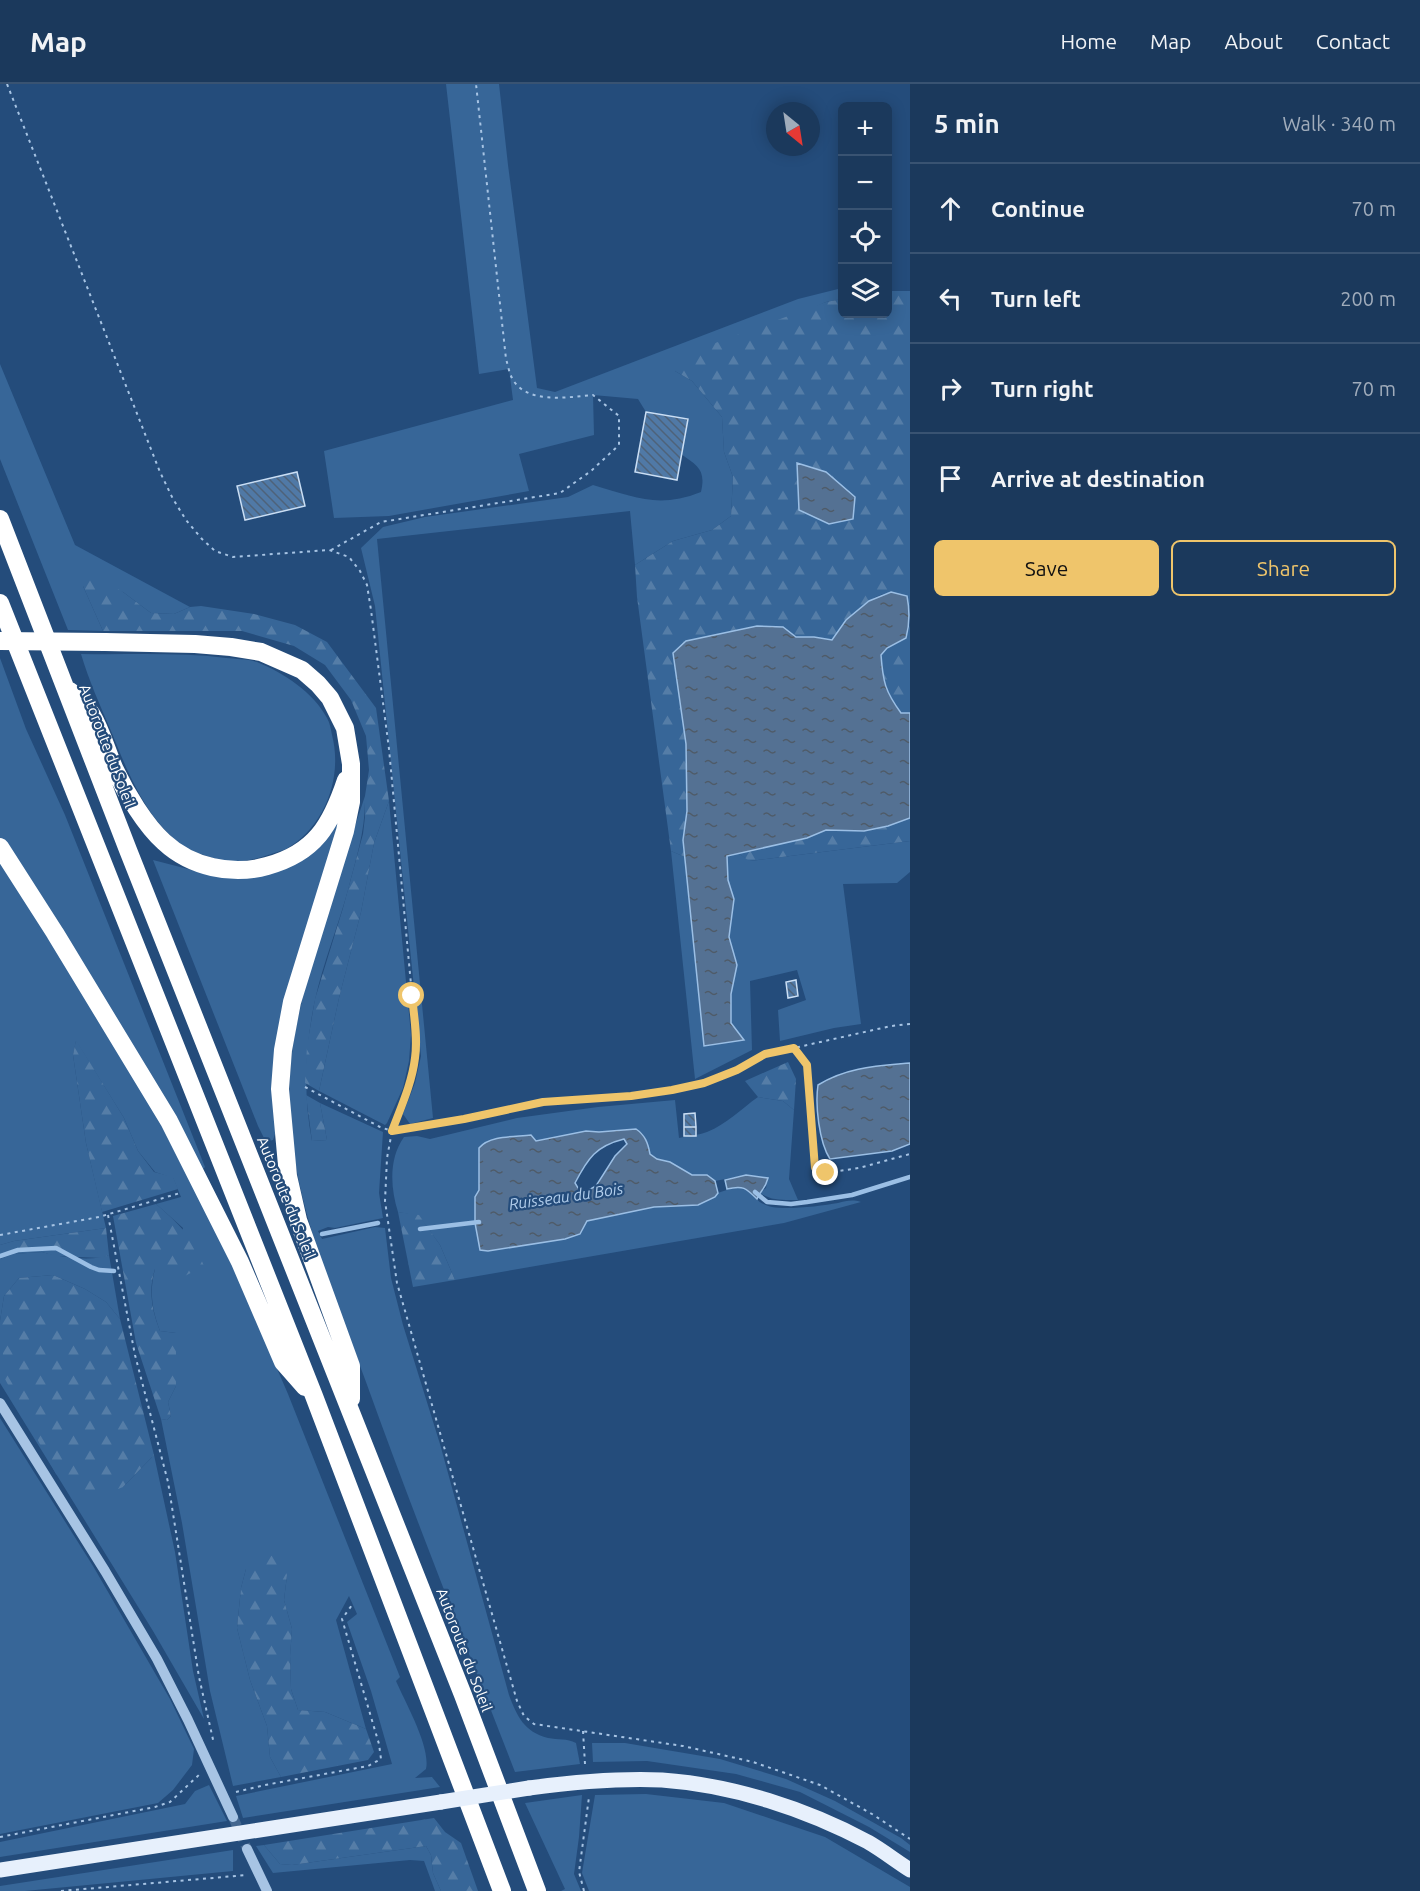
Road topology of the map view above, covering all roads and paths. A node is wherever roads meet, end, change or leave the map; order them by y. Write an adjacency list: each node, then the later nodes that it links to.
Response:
1 (7, 84): 4 (path)
2 (476, 84): 4 (path)
3 (0, 519): 7 (highway, Autoroute du Soleil)
4 (329, 550): 13 (path)
5 (0, 603): 18 (highway)
6 (0, 641): 8 (highway, bridge)
7 (64, 684): 8 (highway); 20 (highway, Autoroute du Soleil)
8 (351, 764): 20 (highway)
9 (0, 847): 18 (highway)
10 (910, 1024): 11 (path)
11 (794, 1048): 13 (path); 14 (path)
12 (305, 1087): 13 (path)
13 (392, 1131): 22 (path)
14 (910, 1154)
15 (180, 1193): 16 (path)
16 (108, 1215): 17 (path); 24 (path)
17 (0, 1235)
18 (314, 1396): 36 (highway)
19 (0, 1403): 24 (street)
20 (350, 1409): 37 (highway, Autoroute du Soleil)
21 (352, 1605): 25 (path)
22 (583, 1731): 23 (path); 29 (path)
23 (585, 1764)
24 (209, 1765): 25 (street); 28 (path)
25 (221, 1792): 27 (street)
26 (589, 1797): 38 (path)
27 (233, 1817)
28 (0, 1837)
29 (910, 1839)
30 (248, 1849): 33 (street)
31 (0, 1870): 32 (main road, bridge)
32 (910, 1870)
33 (259, 1874): 34 (path); 35 (street)
34 (61, 1891)
35 (267, 1891)
36 (502, 1891)
37 (537, 1891)
38 (584, 1891)

